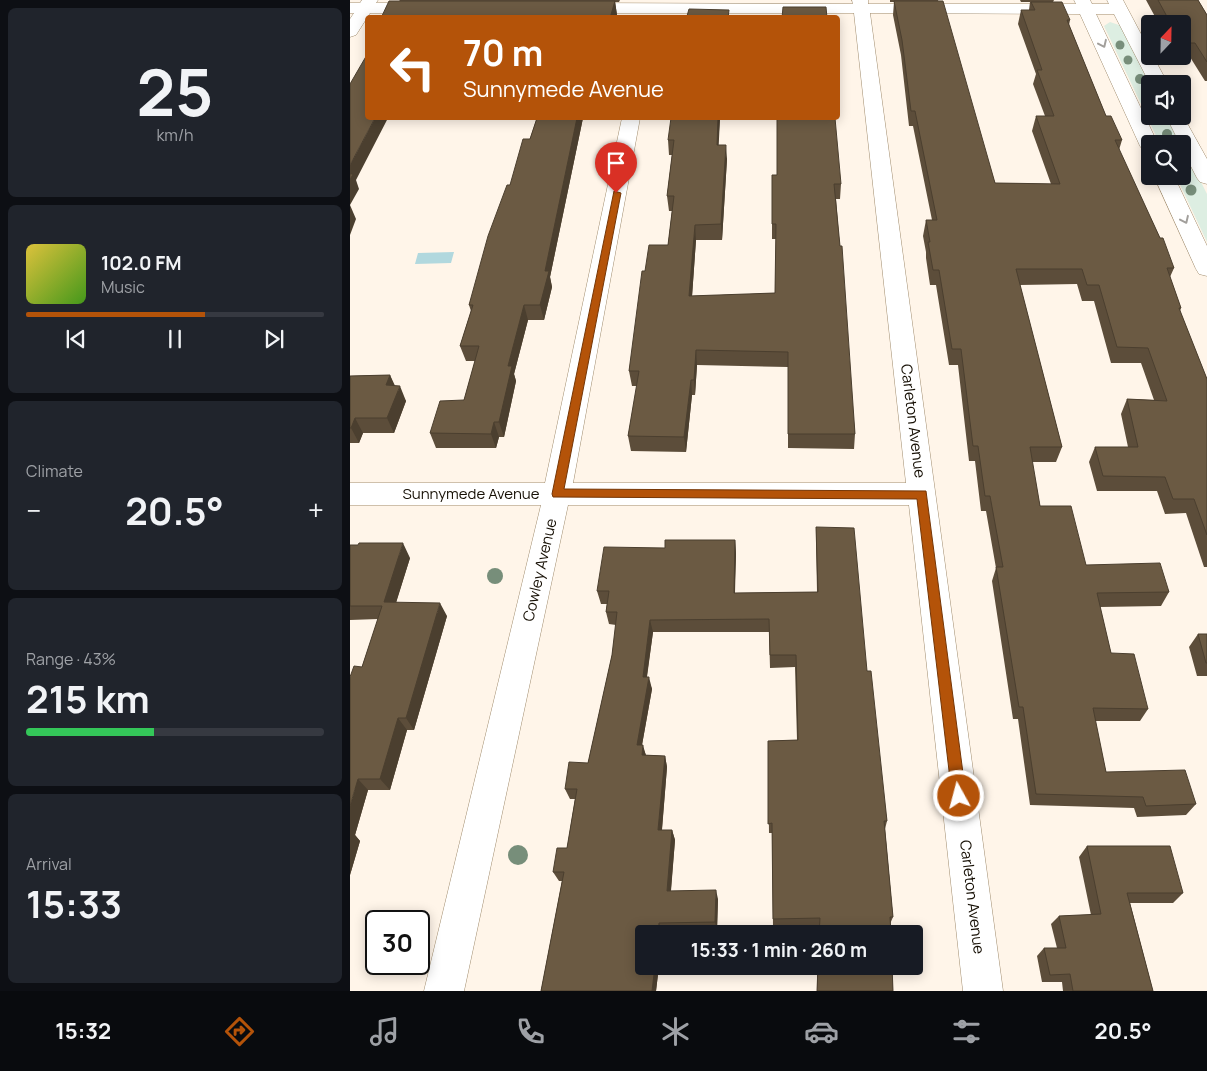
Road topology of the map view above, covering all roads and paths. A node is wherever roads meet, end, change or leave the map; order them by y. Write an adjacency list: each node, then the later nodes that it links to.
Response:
1 (860, 4): 2 (street); 7 (street); 18 (street, Carleton Avenue)
2 (1084, 4): 3 (street); 12 (street, one-way to 12)
3 (1118, 4): 9 (street)
4 (362, 5): 5 (street); 8 (street)
5 (440, 8)
6 (566, 8): 7 (street)
7 (653, 8)
8 (350, 32)
9 (1154, 75)
10 (631, 120): 17 (street, Cowley Avenue)
11 (1180, 125): 13 (street)
12 (1145, 135)
13 (1207, 178)
14 (1168, 185): 15 (street, one-way to 15)
15 (1207, 269)
16 (350, 494): 17 (street, Sunnymede Avenue)
17 (558, 494): 18 (street, Sunnymede Avenue); 19 (street, Cowley Avenue)
18 (922, 494): 20 (street, Carleton Avenue)
19 (444, 991)
20 (983, 991)

